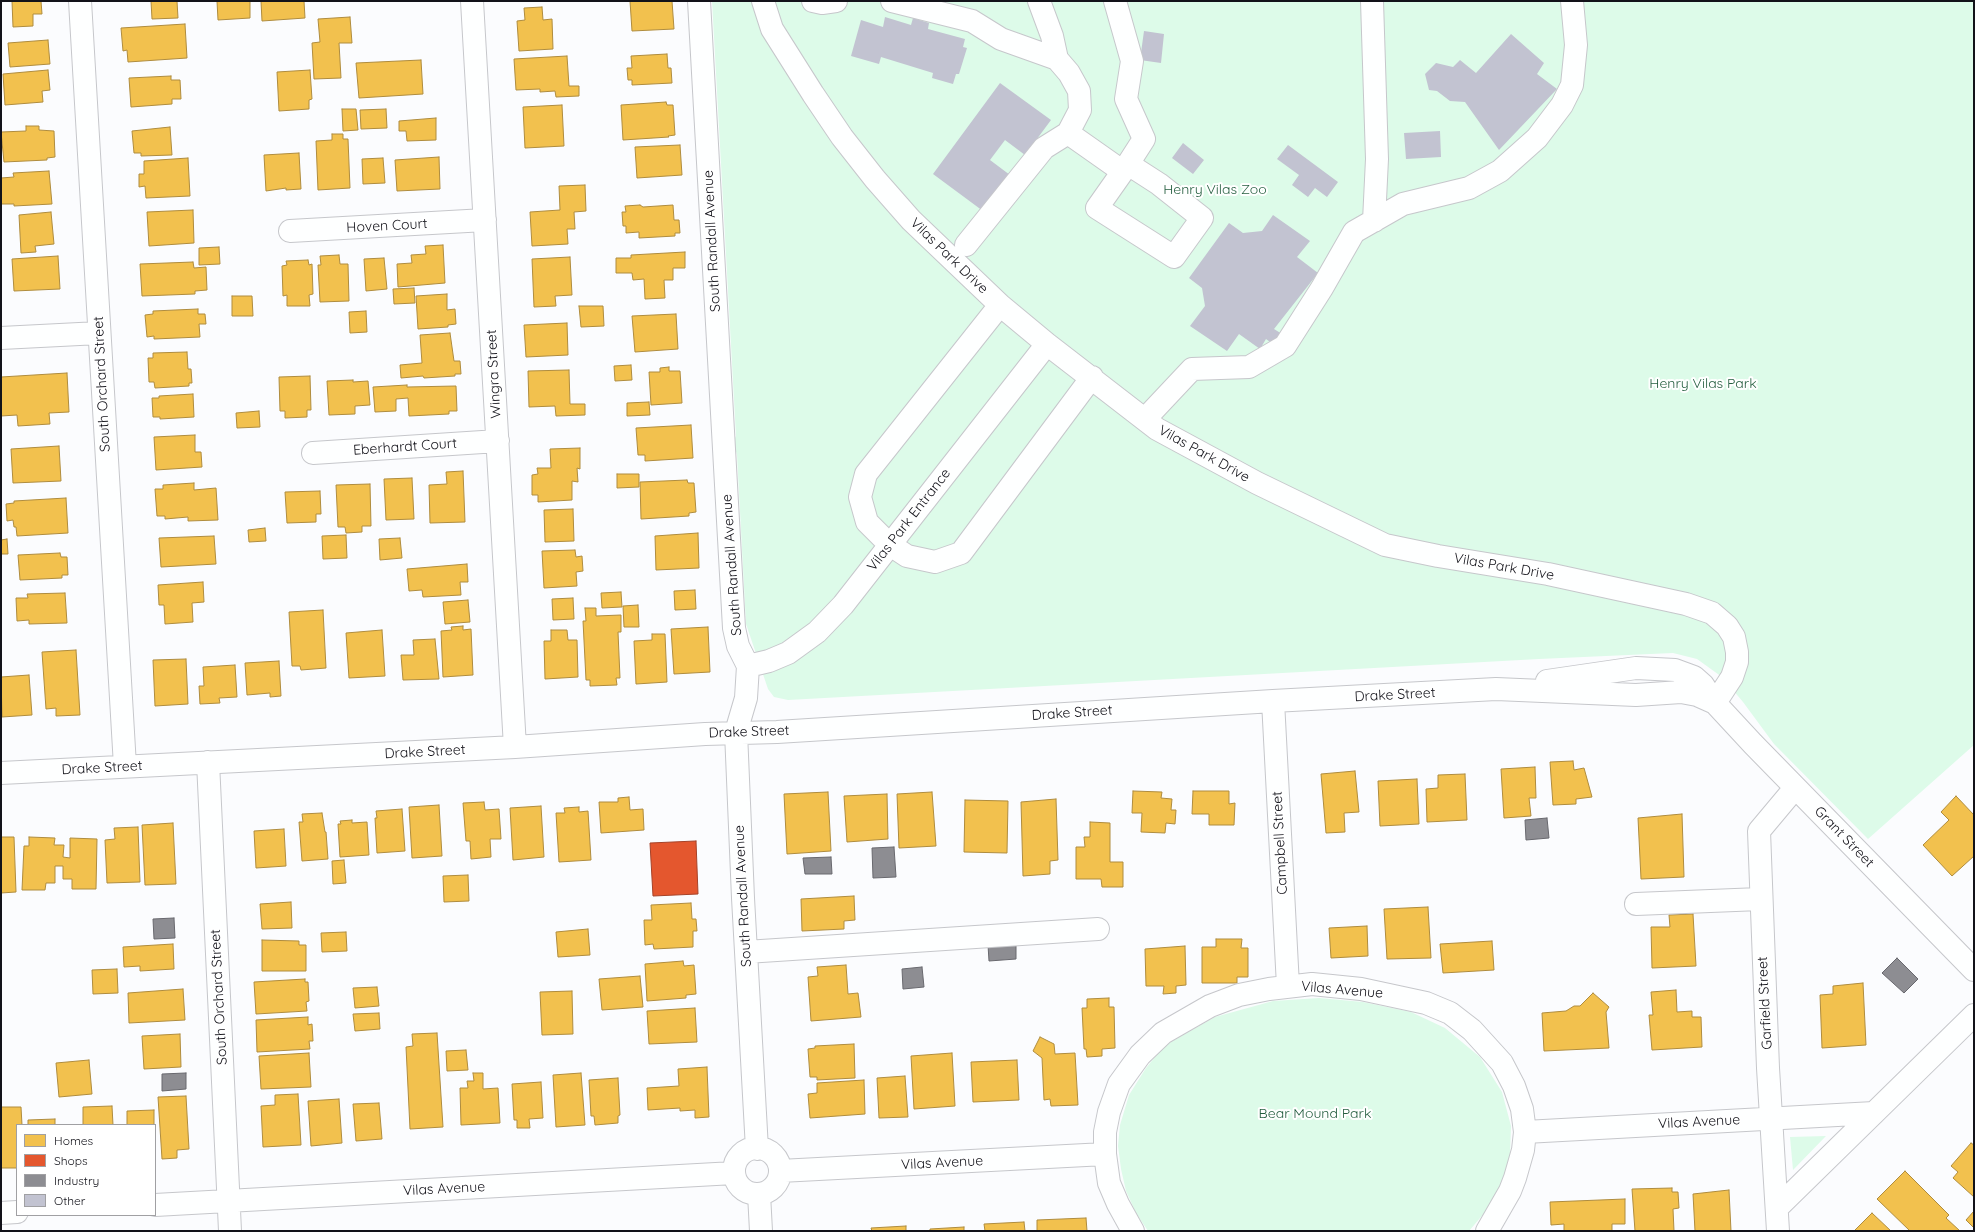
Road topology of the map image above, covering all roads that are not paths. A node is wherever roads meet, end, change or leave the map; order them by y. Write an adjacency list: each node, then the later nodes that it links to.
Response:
1 (80, 1): 19 (street, South Orchard Street)
2 (472, 1): 14 (street, Wingra Street)
3 (699, 1): 27 (street, South Randall Avenue)
4 (764, 1): 18 (street, Vilas Park Drive)
5 (813, 1): 6 (street)
6 (836, 1)
7 (892, 1): 12 (street)
8 (1039, 1): 12 (street)
9 (1115, 1): 13 (street)
10 (1372, 1): 15 (street)
11 (1572, 1): 15 (street)
12 (1057, 59): 13 (street)
13 (1068, 133): 17 (street)
14 (485, 220): 16 (street, Hoven Court); 24 (street, Wingra Street)
15 (1374, 221): 23 (street)
16 (290, 231)
17 (966, 245)
18 (1000, 305): 21 (street, Vilas Park Drive); 26 (street)
19 (99, 333): 20 (street); 33 (street, South Orchard Street)
20 (1, 338)
21 (1047, 344): 22 (street, Vilas Park Drive); 26 (street, Vilas Park Entrance)
22 (1092, 377): 23 (street, Vilas Park Drive); 26 (street)
23 (1145, 419): 29 (street, Vilas Park Drive)
24 (498, 441): 25 (street, Eberhardt Court); 31 (street, Wingra Street)
25 (313, 453)
26 (889, 544): 27 (street, Vilas Park Entrance)
27 (748, 666): 30 (street, South Randall Avenue)
28 (1273, 701): 29 (street, Drake Street); 30 (street, Drake Street); 41 (street, Campbell Street)
29 (1715, 704): 35 (street, Grant Street)
30 (736, 732): 31 (street, Drake Street); 39 (street, South Randall Avenue)
31 (515, 747): 32 (street, Drake Street)
32 (208, 762): 33 (street, Drake Street); 51 (street, South Orchard Street)
33 (125, 766): 34 (street, Drake Street)
34 (1, 773)
35 (1795, 788): 36 (street, Garfield Street); 40 (street, Grant Street)
36 (1760, 899): 37 (street); 44 (street, Garfield Street)
37 (1636, 904)
38 (1098, 929): 39 (street)
39 (746, 952): 46 (street, South Randall Avenue)
40 (1974, 970)
41 (1288, 986): 45 (street, Vilas Avenue); 47 (street, Vilas Avenue)
42 (1974, 1015): 43 (street)
43 (1874, 1113): 44 (street, Vilas Avenue); 53 (street)
44 (1772, 1118): 45 (street, Vilas Avenue); 53 (street, Garfield Street)
45 (1525, 1132): 59 (street, Vilas Avenue)
46 (757, 1148): 48 (street); 49 (street)
47 (1105, 1154): 48 (street, Vilas Avenue); 58 (street, Vilas Avenue)
48 (780, 1171): 50 (street)
49 (734, 1173): 50 (street); 51 (street, Vilas Avenue)
50 (759, 1194): 57 (street)
51 (228, 1201): 52 (street, Vilas Avenue); 56 (street, South Orchard Street)
52 (156, 1205)
53 (1777, 1208): 60 (street, Garfield Street)
54 (16, 1212): 55 (street)
55 (1, 1213)
56 (230, 1231)
57 (761, 1231)
58 (1133, 1231)
59 (1487, 1231)
60 (1778, 1231)

